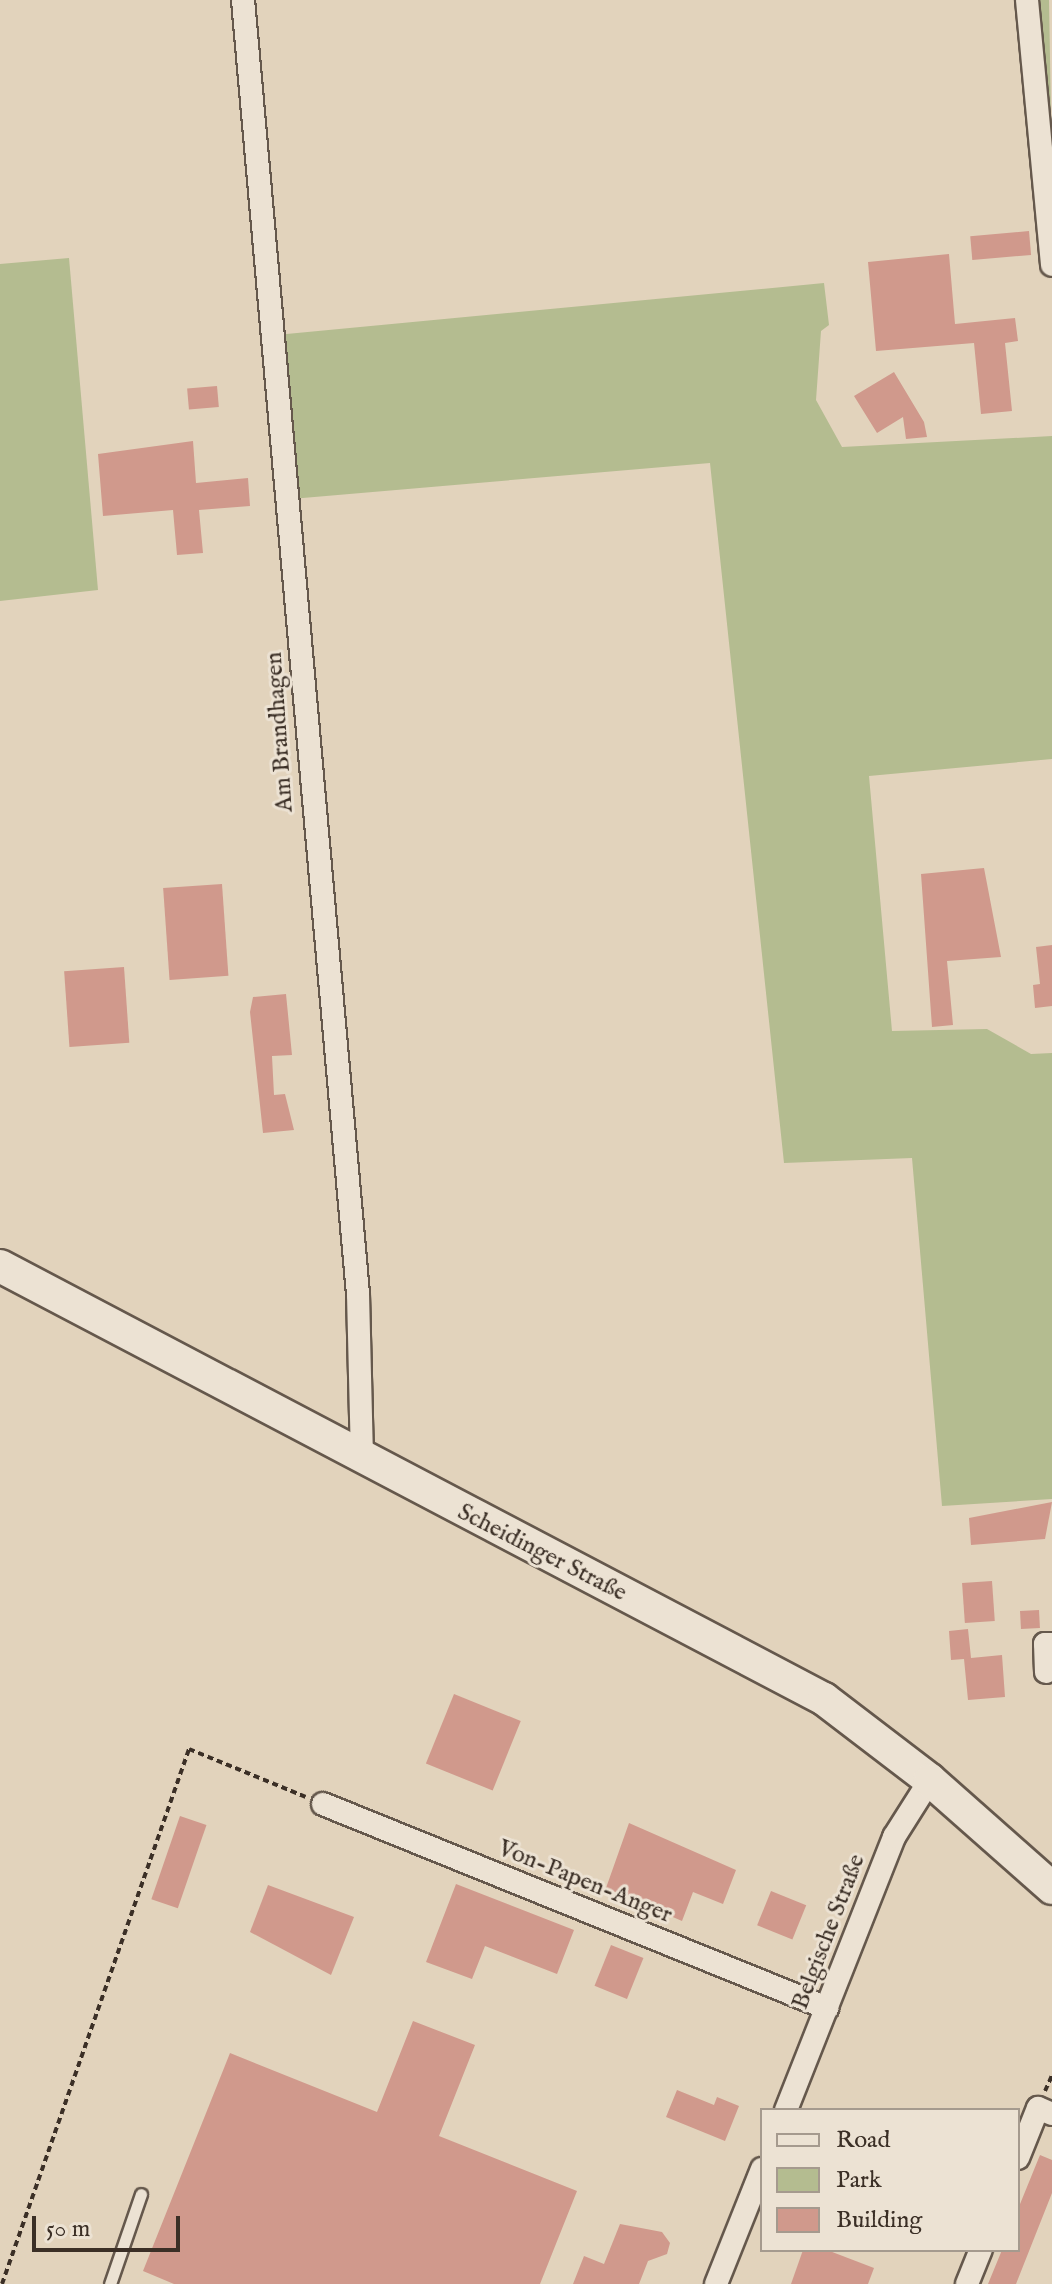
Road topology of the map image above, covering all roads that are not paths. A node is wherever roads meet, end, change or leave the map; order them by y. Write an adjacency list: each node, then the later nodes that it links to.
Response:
1 (243, 0): 5 (street, Am Brandhagen)
2 (1027, 0): 3 (street)
3 (1052, 265)
4 (0, 1266): 5 (main road, Scheidinger Straße)
5 (362, 1460): 8 (main road, Scheidinger Straße)
6 (1052, 1644): 7 (street)
7 (1046, 1672)
8 (930, 1780): 10 (main road, Scheidinger Straße); 11 (street, Belgische Straße)
9 (323, 1804): 11 (street, Von-Papen-Anger)
10 (1052, 1888)
11 (827, 2008): 12 (street, Belgische Straße)
12 (787, 2108)
13 (1052, 2114): 14 (street)
14 (1020, 2153)
15 (760, 2174): 19 (street)
16 (141, 2194): 18 (lane)
17 (980, 2252): 20 (street)
18 (110, 2284)
19 (716, 2284)
20 (967, 2284)

